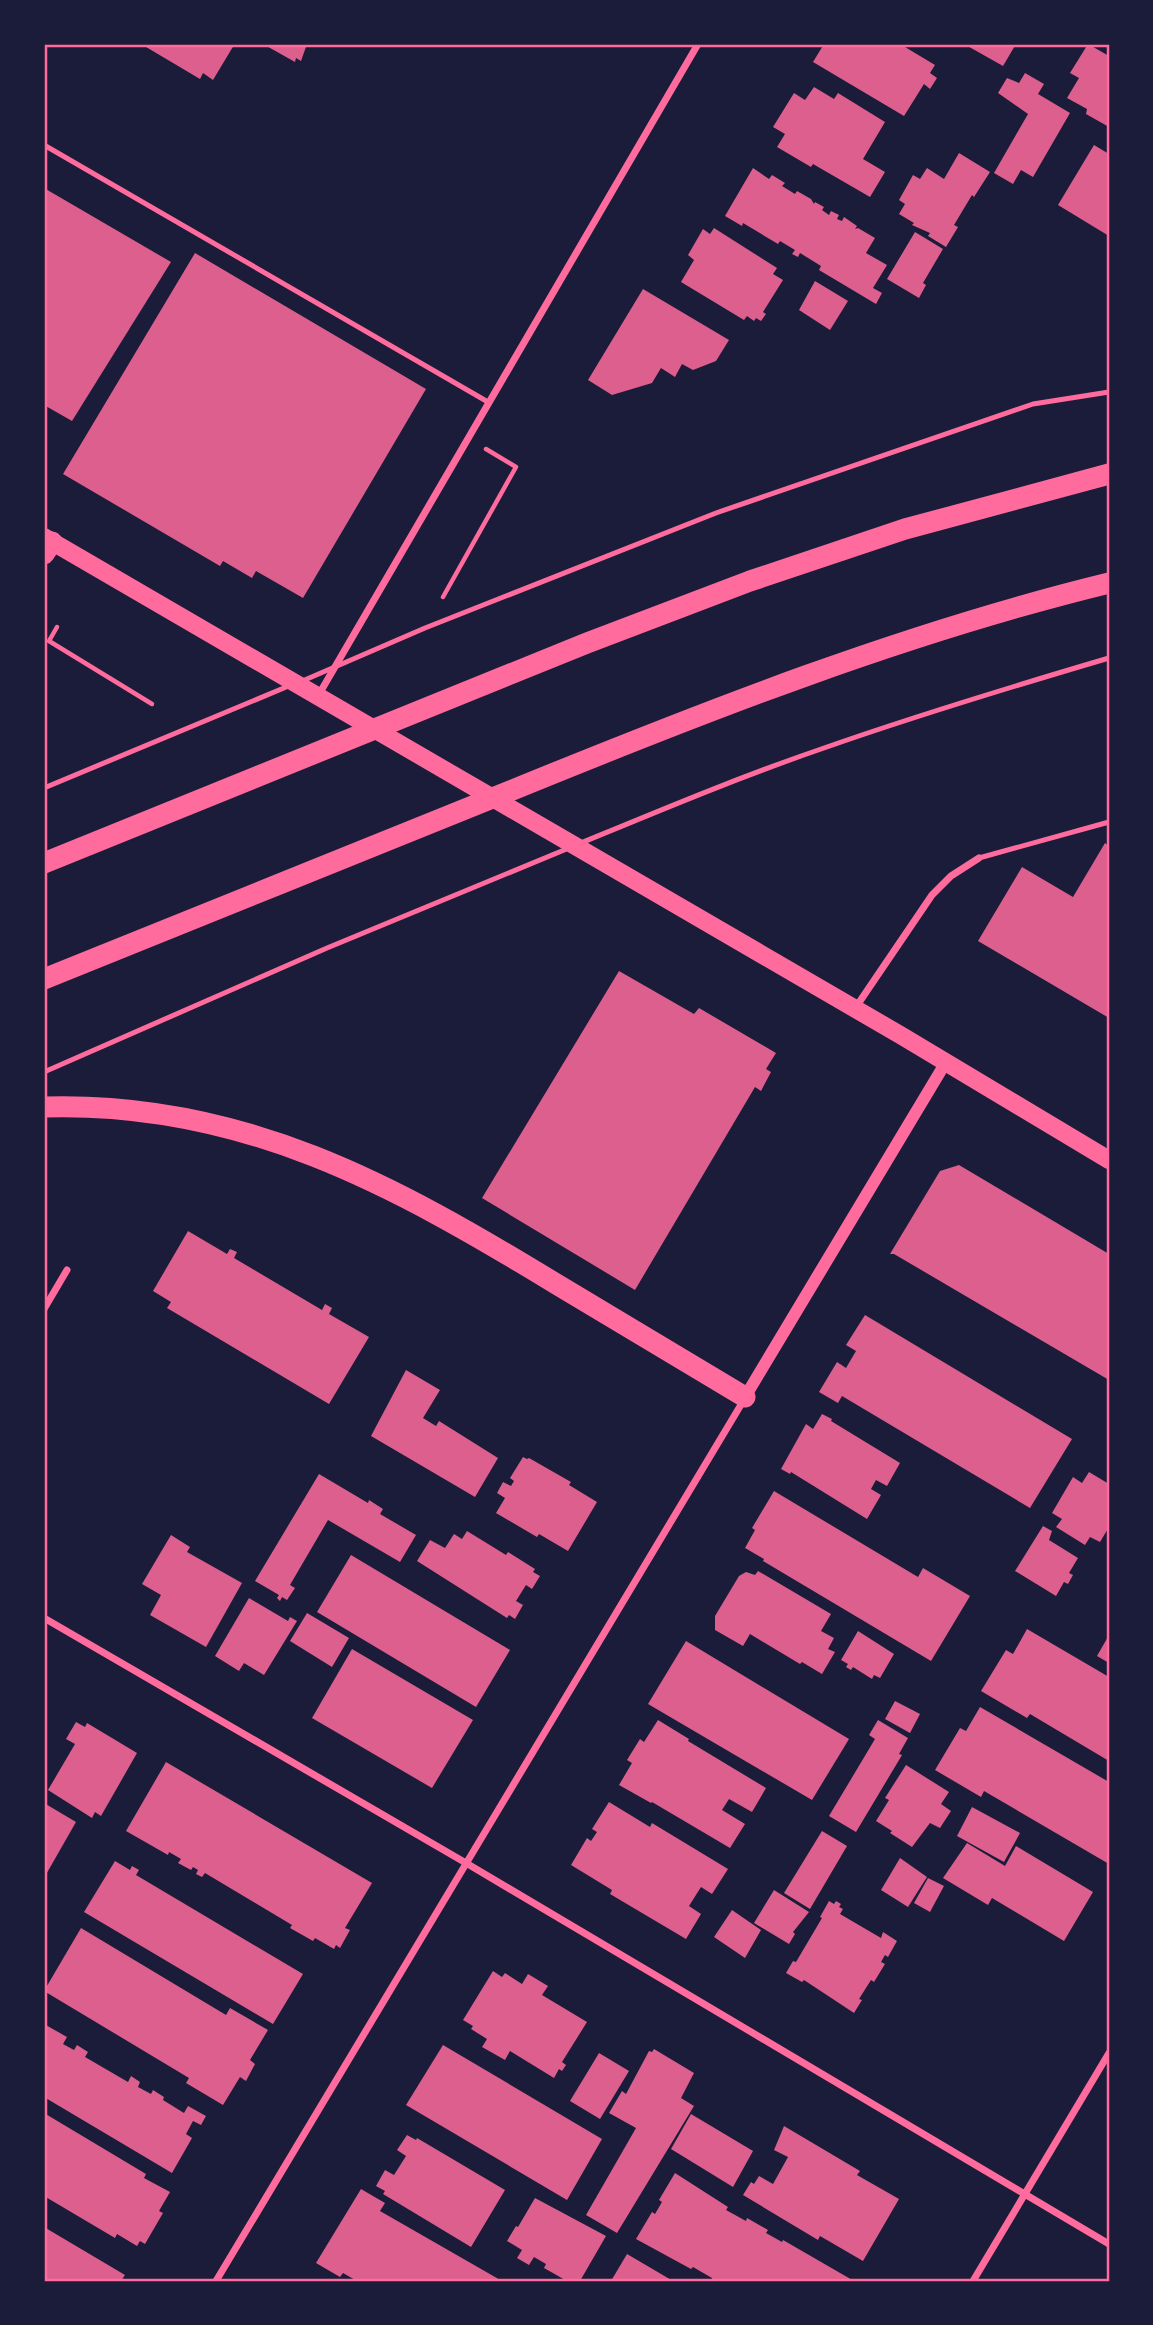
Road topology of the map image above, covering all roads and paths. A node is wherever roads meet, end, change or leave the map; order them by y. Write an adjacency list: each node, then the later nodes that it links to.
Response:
1 (698, 44): 4 (street)
2 (44, 145): 4 (lane)
3 (1109, 392): 10 (lane)
4 (488, 402): 5 (street)
5 (467, 438): 10 (path); 12 (street)
6 (1109, 474): 17 (highway)
7 (47, 545): 12 (main road)
8 (1109, 583): 18 (highway)
9 (57, 627): 13 (path)
10 (425, 628): 14 (lane)
11 (1109, 658): 21 (lane)
12 (318, 696): 19 (main road)
13 (152, 705)
14 (44, 788)
15 (1109, 822): 16 (lane)
16 (979, 858): 19 (street)
17 (44, 863)
18 (44, 979)
19 (855, 1010): 20 (main road)
20 (946, 1062): 23 (main road); 26 (street)
21 (44, 1072)
22 (44, 1107): 26 (highway)
23 (1109, 1160)
24 (67, 1270): 25 (street)
25 (44, 1308)
26 (745, 1397): 28 (street)
27 (44, 1618): 28 (street)
28 (466, 1863): 30 (street); 32 (street)
29 (1109, 2053): 30 (street)
30 (1025, 2194): 31 (street); 33 (street)
31 (1109, 2244)
32 (216, 2281)
33 (973, 2281)

